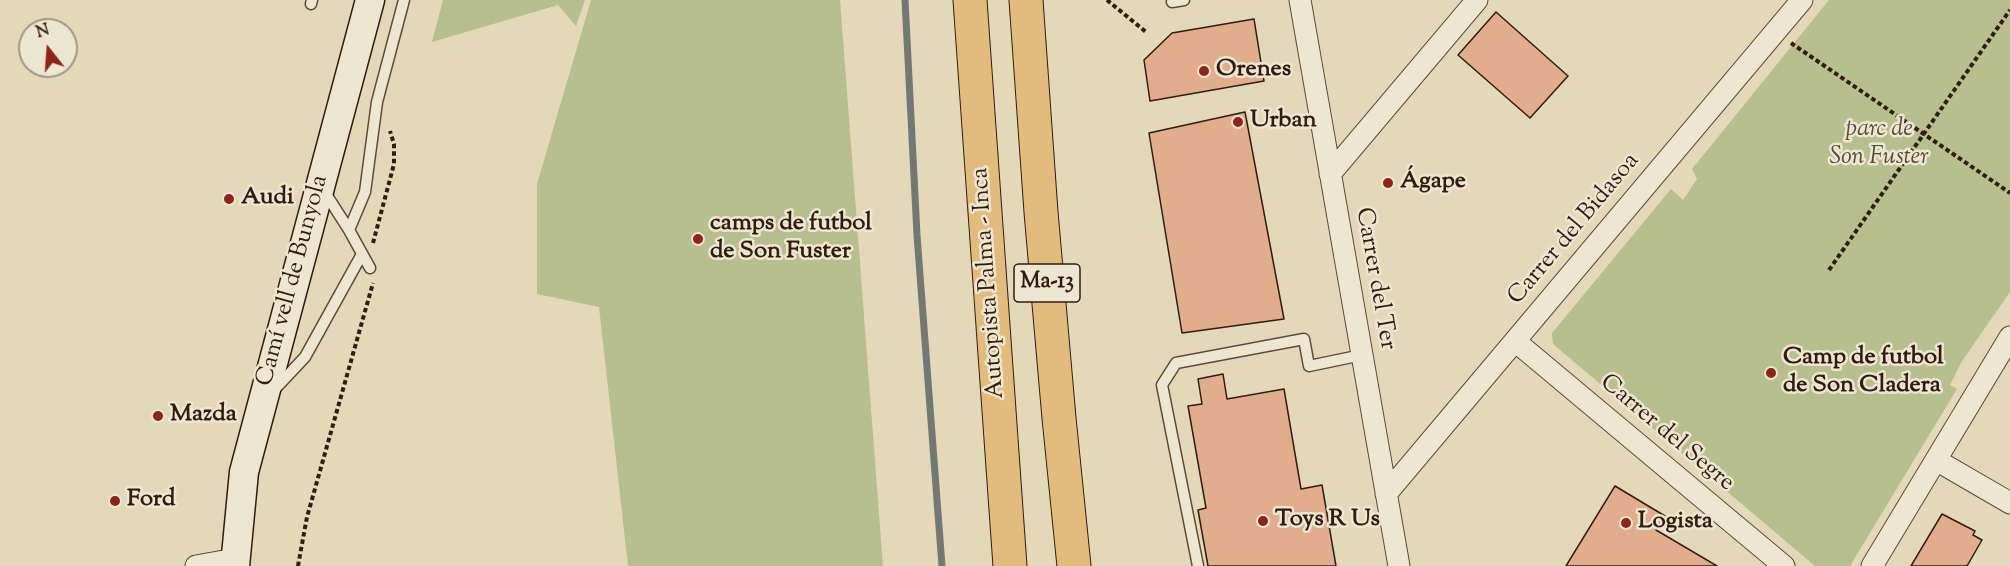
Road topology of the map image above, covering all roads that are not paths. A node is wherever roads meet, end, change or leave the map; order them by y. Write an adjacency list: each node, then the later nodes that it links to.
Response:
1 (370, 0): 11 (main road, Camí vell de Bunyola)
2 (404, 0): 12 (lane)
3 (970, 0): 20 (highway, Autopista Palma - Inca / Ma-13)
4 (1026, 0): 27 (highway, Ma-13)
5 (1184, 0): 9 (lane)
6 (1300, 0): 10 (street, Carrer del Ter)
7 (1477, 0): 10 (street)
8 (1802, 0): 16 (street, Carrer del Bidasoa)
9 (1172, 2)
10 (1330, 174): 17 (street, Carrer del Ter)
11 (320, 184): 12 (lane); 18 (main road, Camí vell de Bunyola)
12 (349, 230): 13 (lane)
13 (362, 254): 14 (lane); 18 (lane)
14 (370, 268)
15 (2010, 337): 19 (street)
16 (1515, 341): 21 (street, Carrer del Bidasoa); 30 (street, Carrer del Segre)
17 (1362, 355): 21 (street, Carrer del Ter); 28 (lane)
18 (261, 403): 23 (main road, Camí vell de Bunyola)
19 (1936, 460): 22 (street); 31 (street)
20 (1004, 487): 25 (highway); 26 (highway, Autopista Palma - Inca / Ma-13)
21 (1386, 494): 29 (street, Carrer del Ter)
22 (2010, 503)
23 (235, 562): 24 (street)
24 (196, 566)
25 (988, 566)
26 (1010, 566)
27 (1074, 566)
28 (1198, 566)
29 (1399, 566)
30 (1784, 566)
31 (1872, 566)

